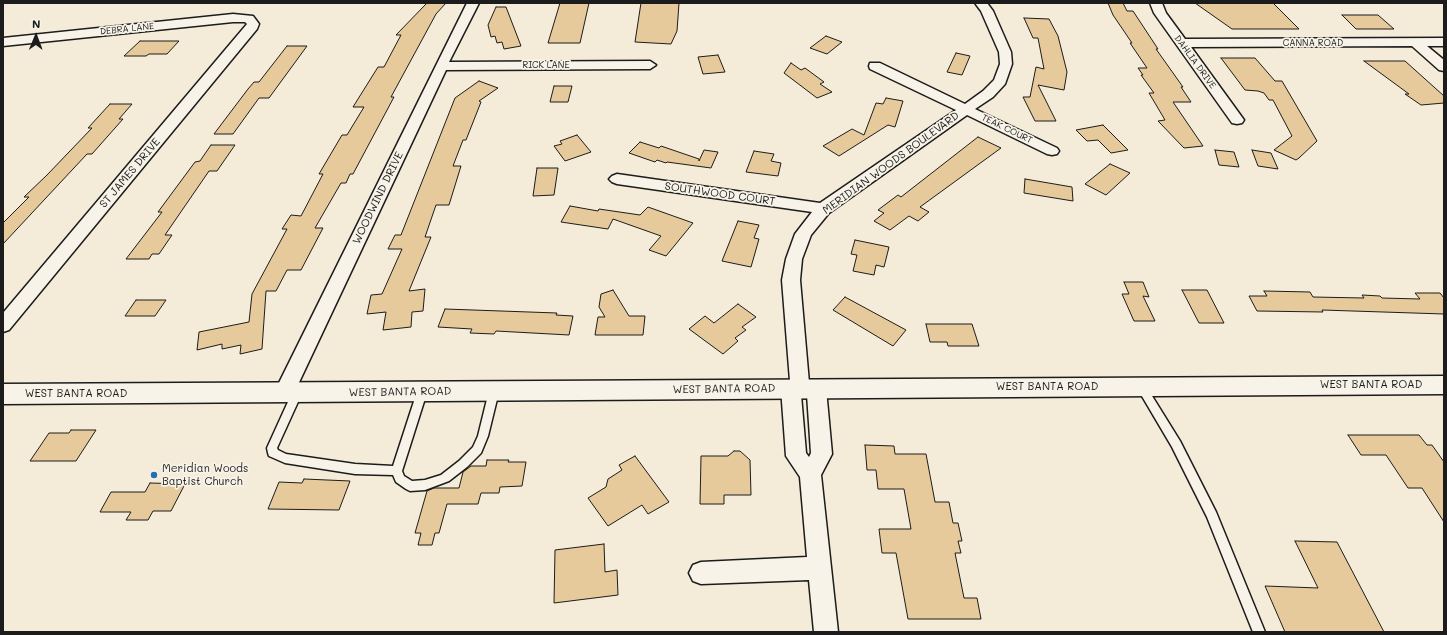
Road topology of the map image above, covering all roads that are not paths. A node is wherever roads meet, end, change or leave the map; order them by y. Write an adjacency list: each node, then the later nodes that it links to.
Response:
1 (473, 3): 10 (street, WOODWIND DRIVE)
2 (981, 3): 13 (street, MERIDIAN WOODS BOULEVARD)
3 (1156, 3): 8 (street, DAHLIA DRIVE)
4 (251, 20): 5 (street, DEBRA LANE); 18 (street, ST JAMES DRIVE)
5 (3, 42)
6 (1415, 42): 7 (street, CANNA ROAD); 8 (street, CANNA ROAD); 12 (street)
7 (1444, 42)
8 (1182, 43): 14 (street, DAHLIA DRIVE)
9 (650, 65): 10 (street, RICK LANE)
10 (441, 66): 24 (street, WOODWIND DRIVE)
11 (875, 66): 13 (street, TEAK COURT)
12 (1444, 67)
13 (965, 109): 15 (street, TEAK COURT); 17 (street, MERIDIAN WOODS BOULEVARD)
14 (1237, 120)
15 (1052, 151)
16 (617, 179): 17 (street, SOUTHWOOD COURT)
17 (823, 209): 21 (street, MERIDIAN WOODS BOULEVARD)
18 (3, 325)
19 (1444, 385): 20 (street, WEST BANTA ROAD)
20 (1141, 386): 21 (street, WEST BANTA ROAD); 30 (lane)
21 (802, 388): 22 (street, WEST BANTA ROAD); 27 (street, MERIDIAN WOODS BOULEVARD)
22 (494, 391): 23 (street, WEST BANTA ROAD); 26 (lane)
23 (422, 392): 24 (street, WEST BANTA ROAD); 26 (lane)
24 (290, 393): 25 (street, WEST BANTA ROAD); 26 (lane)
25 (3, 394)
26 (397, 471)
27 (820, 568): 28 (street); 29 (street)
28 (701, 572)
29 (826, 632)
30 (1259, 632)

